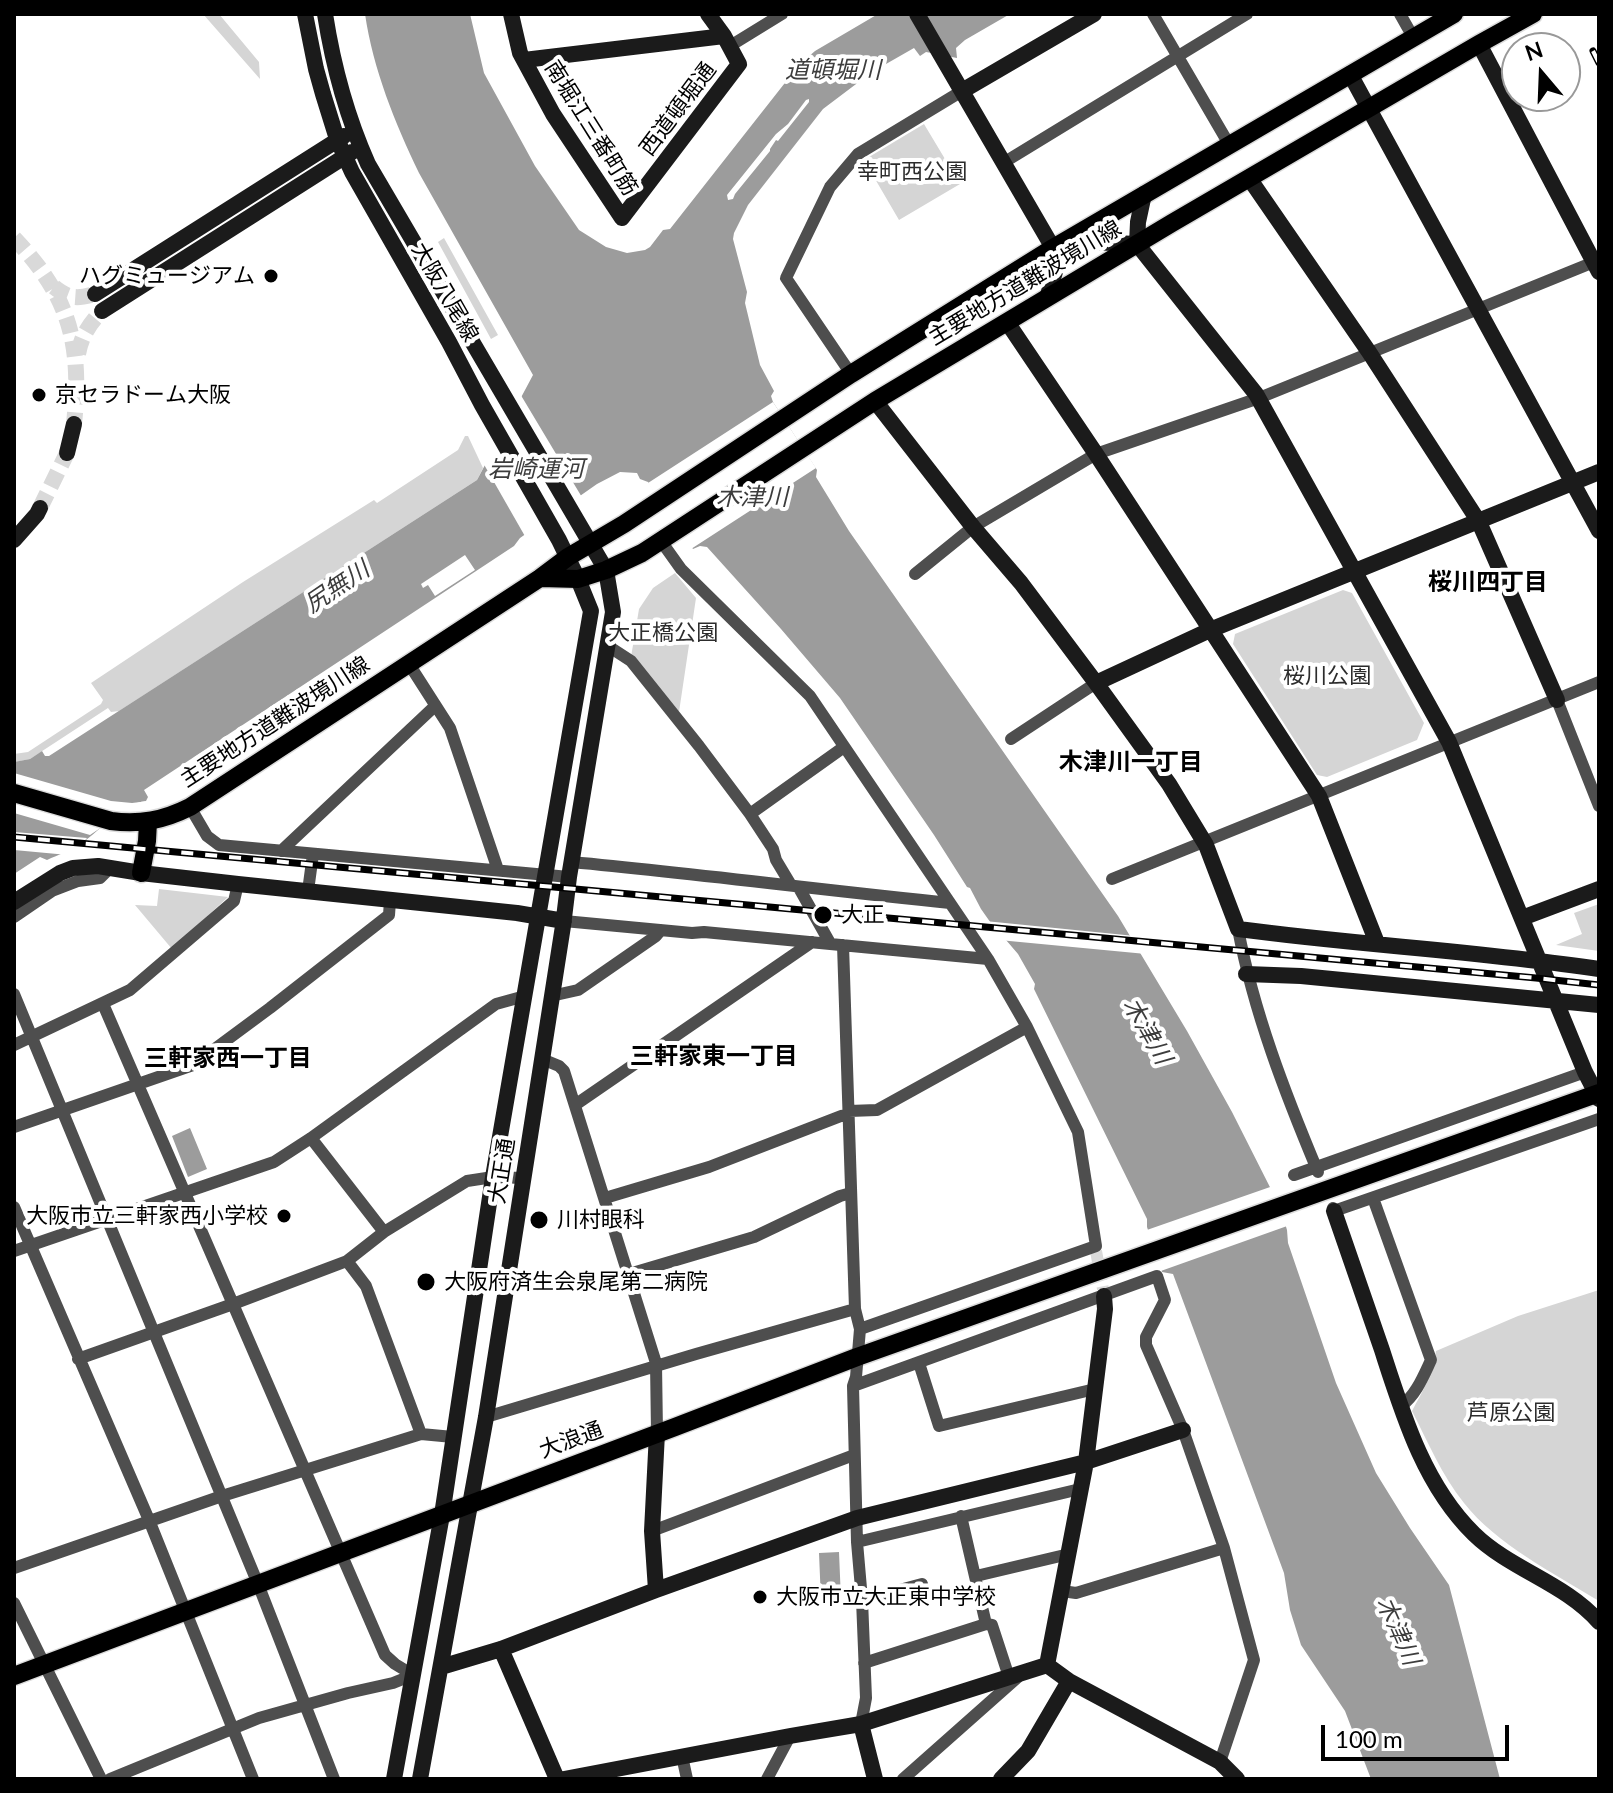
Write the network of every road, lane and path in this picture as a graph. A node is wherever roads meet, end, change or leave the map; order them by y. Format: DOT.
graph roads {
  1 [pos="305,14"];
  2 [pos="325,14"];
  3 [pos="511,14"];
  4 [pos="708,14"];
  5 [pos="782,14"];
  6 [pos="917,14"];
  7 [pos="1094,14"];
  8 [pos="1153,14"];
  9 [pos="1247,14"];
  10 [pos="1400,14"];
  11 [pos="1454,14"];
  12 [pos="1533,14"];
  13 [pos="1413,37"];
  14 [pos="727,41"];
  15 [pos="1479,44"];
  16 [pos="1178,56"];
  17 [pos="524,60"];
  18 [pos="1350,74"];
  19 [pos="962,91"];
  20 [pos="1370,107"];
  21 [pos="358,140"];
  22 [pos="1230,146"];
  23 [pos="340,147"];
  24 [pos="1003,163"];
  25 [pos="1249,178"];
  26 [pos="1144,194"];
  27 [pos="622,218"];
  28 [pos="1137,244"];
  29 [pos="1053,248"];
  30 [pos="1596,267"];
  31 [pos="95,294"];
  32 [pos="1047,298"];
  33 [pos="1478,309"];
  34 [pos="102,311"];
  35 [pos="1007,322"];
  36 [pos="1369,352"];
  37 [pos="851,374"];
  38 [pos="1259,398"];
  39 [pos="875,401"];
  40 [pos="74,424"];
  41 [pos="67,453"];
  42 [pos="1096,454"];
  43 [pos="1599,472"];
  44 [pos="1574,484"];
  45 [pos="40,508"];
  46 [pos="1479,522"];
  47 [pos="973,527"];
  48 [pos="1599,531"];
  49 [pos="14,540"];
  50 [pos="661,541"];
  51 [pos="590,544"];
  52 [pos="568,557"];
  53 [pos="606,570"];
  54 [pos="1355,572"];
  55 [pos="915,574"];
  56 [pos="540,578"];
  57 [pos="578,579"];
  58 [pos="1210,630"];
  59 [pos="608,646"];
  60 [pos="409,664"];
  61 [pos="1599,682"];
  62 [pos="1096,683"];
  63 [pos="1557,700"];
  64 [pos="435,706"];
  65 [pos="1011,739"];
  66 [pos="1449,743"];
  67 [pos="844,747"];
  68 [pos="14,793"];
  69 [pos="1319,796"];
  70 [pos="1599,806"];
  71 [pos="190,807"];
  72 [pos="750,814"];
  73 [pos="148,822"];
  74 [pos="1204,842"];
  75 [pos="281,851"];
  76 [pos="313,854"];
  77 [pos="110,868"];
  78 [pos="570,869"];
  79 [pos="498,870"];
  80 [pos="141,873"];
  81 [pos="546,875"];
  82 [pos="1112,879"];
  83 [pos="238,884"];
  84 [pos="795,886"];
  85 [pos="1599,889"];
  86 [pos="308,891"];
  87 [pos="390,901"];
  88 [pos="14,902"];
  89 [pos="950,903"];
  90 [pos="538,916"];
  91 [pos="14,917"];
  92 [pos="1522,918"];
  93 [pos="564,921"];
  94 [pos="1238,929"];
  95 [pos="661,930"];
  96 [pos="812,942"];
  97 [pos="1377,943"];
  98 [pos="837,944"];
  99 [pos="988,959"];
  100 [pos="1539,960"];
  101 [pos="1599,969"];
  102 [pos="1246,974"];
  103 [pos="14,994"];
  104 [pos="525,996"];
  105 [pos="551,996"];
  106 [pos="1555,1000"];
  107 [pos="103,1004"];
  108 [pos="1599,1005"];
  109 [pos="1027,1027"];
  110 [pos="32,1037"];
  111 [pos="14,1045"];
  112 [pos="542,1059"];
  113 [pos="1585,1072"];
  114 [pos="137,1084"];
  115 [pos="1598,1095"];
  116 [pos="575,1105"];
  117 [pos="61,1109"];
  118 [pos="849,1113"];
  119 [pos="1599,1119"];
  120 [pos="14,1127"];
  121 [pos="311,1138"];
  122 [pos="1317,1169"];
  123 [pos="1294,1175"];
  124 [pos="493,1177"];
  125 [pos="522,1178"];
  126 [pos="851,1193"];
  127 [pos="185,1194"];
  128 [pos="605,1198"];
  129 [pos="1373,1198"];
  130 [pos="14,1207"];
  131 [pos="1333,1210"];
  132 [pos="107,1219"];
  133 [pos="384,1232"];
  134 [pos="31,1246"];
  135 [pos="14,1251"];
  136 [pos="347,1261"];
  137 [pos="629,1274"];
  138 [pos="1103,1292"];
  139 [pos="233,1304"];
  140 [pos="855,1309"];
  141 [pos="860,1329"];
  142 [pos="154,1331"];
  143 [pos="857,1357"];
  144 [pos="78,1359"];
  145 [pos="919,1363"];
  146 [pos="656,1365"];
  147 [pos="853,1386"];
  148 [pos="1095,1389"];
  149 [pos="1401,1406"];
  150 [pos="486,1417"];
  151 [pos="1183,1430"];
  152 [pos="657,1433"];
  153 [pos="421,1434"];
  154 [pos="453,1437"];
  155 [pos="854,1455"];
  156 [pos="1086,1462"];
  157 [pos="305,1470"];
  158 [pos="1080,1489"];
  159 [pos="222,1496"];
  160 [pos="469,1505"];
  161 [pos="442,1515"];
  162 [pos="961,1516"];
  163 [pos="857,1518"];
  164 [pos="149,1520"];
  165 [pos="652,1531"];
  166 [pos="857,1542"];
  167 [pos="1224,1548"];
  168 [pos="340,1553"];
  169 [pos="1069,1554"];
  170 [pos="14,1568"];
  171 [pos="976,1576"];
  172 [pos="258,1584"];
  173 [pos="922,1584"];
  174 [pos="656,1590"];
  175 [pos="1062,1591"];
  176 [pos="862,1600"];
  177 [pos="14,1603"];
  178 [pos="185,1611"];
  179 [pos="1599,1622"];
  180 [pos="986,1624"];
  181 [pos="501,1649"];
  182 [pos="864,1663"];
  183 [pos="45,1664"];
  184 [pos="1047,1665"];
  185 [pos="441,1667"];
  186 [pos="1016,1674"];
  187 [pos="413,1675"];
  188 [pos="14,1676"];
  189 [pos="1069,1681"];
  190 [pos="305,1705"];
  191 [pos="861,1724"];
  192 [pos="234,1728"];
  193 [pos="790,1736"];
  194 [pos="682,1756"];
  195 [pos="1222,1771"];
  196 [pos="598,1776"];
  197 [pos="101,1779"];
  198 [pos="110,1779"];
  199 [pos="253,1779"];
  200 [pos="334,1779"];
  201 [pos="394,1779"];
  202 [pos="420,1779"];
  203 [pos="557,1779"];
  204 [pos="564,1779"];
  205 [pos="687,1779"];
  206 [pos="767,1779"];
  207 [pos="875,1779"];
  208 [pos="903,1779"];
  209 [pos="1001,1779"];
  210 [pos="1237,1779"];
  1 -- 23 [label="street, 大阪八尾線"];
  2 -- 21 [label="street, 大阪八尾線"];
  3 -- 17 [label="street, 南堀江三番町筋"];
  4 -- 14 [label="street"];
  5 -- 14 [label="street, 西道頓堀通"];
  6 -- 19 [label="street"];
  7 -- 19 [label="street"];
  8 -- 16 [label="street"];
  9 -- 16 [label="street"];
  10 -- 13 [label="street"];
  11 -- 13 [label="main road, 主要地方道難波境川線"];
  12 -- 15 [label="main road, 主要地方道難波境川線"];
  13 -- 18 [label="main road, 主要地方道難波境川線"];
  14 -- 17 [label="street"];
  14 -- 27 [label="street, 西道頓堀通"];
  15 -- 20 [label="main road, 主要地方道難波境川線"];
  15 -- 30 [label="street"];
  16 -- 22 [label="street"];
  16 -- 24 [label="street"];
  17 -- 27 [label="street, 南堀江三番町筋"];
  18 -- 20 [label="street"];
  18 -- 22 [label="main road, 主要地方道難波境川線"];
  19 -- 24 [label="street"];
  19 -- 37 [label="street"];
  20 -- 25 [label="main road, 主要地方道難波境川線"];
  20 -- 33 [label="street"];
  21 -- 23 [label="street"];
  21 -- 51 [label="street, 大阪八尾線"];
  22 -- 26 [label="main road, 主要地方道難波境川線"];
  23 -- 31 [label="street"];
  23 -- 34 [label="street"];
  23 -- 52 [label="street, 大阪八尾線"];
  24 -- 29 [label="street"];
  25 -- 28 [label="main road, 主要地方道難波境川線"];
  25 -- 36 [label="street"];
  26 -- 28 [label="street"];
  26 -- 29 [label="main road, 主要地方道難波境川線"];
  28 -- 29 [label="street"];
  28 -- 32 [label="main road, 主要地方道難波境川線"];
  28 -- 38 [label="street"];
  29 -- 32 [label="street"];
  29 -- 37 [label="main road, 主要地方道難波境川線"];
  30 -- 33 [label="street"];
  32 -- 35 [label="main road, 主要地方道難波境川線"];
  33 -- 36 [label="street"];
  33 -- 44 [label="street"];
  35 -- 39 [label="main road, 主要地方道難波境川線"];
  35 -- 42 [label="street"];
  36 -- 38 [label="street"];
  36 -- 46 [label="street"];
  37 -- 51 [label="main road, 主要地方道難波境川線"];
  38 -- 42 [label="street"];
  38 -- 54 [label="street"];
  39 -- 47 [label="street"];
  39 -- 50 [label="main road, 主要地方道難波境川線"];
  40 -- 41 [label="street"];
  42 -- 47 [label="street"];
  42 -- 58 [label="street"];
  43 -- 44 [label="street"];
  44 -- 46 [label="street"];
  44 -- 48 [label="street"];
  45 -- 49 [label="street"];
  46 -- 54 [label="street"];
  46 -- 63 [label="street"];
  47 -- 55 [label="street"];
  47 -- 62 [label="street"];
  50 -- 53 [label="main road, 主要地方道難波境川線"];
  50 -- 67 [label="street"];
  51 -- 52 [label="main road, 主要地方道難波境川線"];
  51 -- 53 [label="street, 大阪八尾線"];
  52 -- 56 [label="main road, 主要地方道難波境川線"];
  52 -- 57 [label="street, 大阪八尾線"];
  53 -- 57 [label="main road, 主要地方道難波境川線"];
  53 -- 59 [label="street, 大正通"];
  54 -- 58 [label="street"];
  54 -- 66 [label="street"];
  56 -- 57 [label="main road, 主要地方道難波境川線"];
  56 -- 60 [label="main road, 主要地方道難波境川線"];
  57 -- 81 [label="street, 大正通"];
  58 -- 62 [label="street"];
  58 -- 69 [label="street"];
  59 -- 72 [label="street"];
  59 -- 78 [label="street, 大正通"];
  60 -- 64 [label="street"];
  60 -- 71 [label="main road, 主要地方道難波境川線"];
  61 -- 63 [label="street"];
  62 -- 65 [label="street"];
  62 -- 74 [label="street"];
  63 -- 66 [label="street"];
  63 -- 70 [label="street"];
  64 -- 75 [label="street"];
  64 -- 79 [label="street"];
  66 -- 69 [label="street"];
  66 -- 92 [label="street"];
  67 -- 72 [label="street"];
  67 -- 89 [label="street"];
  68 -- 73 [label="main road, 主要地方道難波境川線"];
  69 -- 74 [label="street"];
  69 -- 97 [label="street"];
  71 -- 73 [label="main road, 主要地方道難波境川線"];
  71 -- 75 [label="street"];
  72 -- 84 [label="street"];
  73 -- 80 [label="main road"];
  74 -- 82 [label="street"];
  74 -- 94 [label="street"];
  75 -- 76 [label="street"];
  76 -- 79 [label="street"];
  76 -- 86 [label="street"];
  77 -- 80 [label="street"];
  77 -- 88 [label="street"];
  77 -- 91 [label="street"];
  78 -- 81 [label="street"];
  78 -- 84 [label="street"];
  78 -- 93 [label="street, 大正通"];
  79 -- 81 [label="street"];
  80 -- 83 [label="street"];
  81 -- 90 [label="street, 大正通"];
  83 -- 86 [label="street"];
  83 -- 107 [label="street"];
  84 -- 89 [label="street"];
  84 -- 98 [label="street"];
  85 -- 92 [label="street"];
  86 -- 87 [label="street"];
  87 -- 90 [label="street"];
  87 -- 114 [label="street"];
  89 -- 99 [label="street"];
  90 -- 93 [label="street"];
  90 -- 104 [label="street, 大正通"];
  92 -- 100 [label="street"];
  93 -- 95 [label="street"];
  93 -- 105 [label="street, 大正通"];
  94 -- 97 [label="street"];
  94 -- 102 [label="street"];
  95 -- 96 [label="street"];
  95 -- 105 [label="street"];
  96 -- 98 [label="street"];
  96 -- 116 [label="street"];
  97 -- 100 [label="street"];
  98 -- 99 [label="street"];
  98 -- 118 [label="street"];
  99 -- 109 [label="street"];
  100 -- 101 [label="street"];
  100 -- 106 [label="street"];
  102 -- 106 [label="street"];
  102 -- 122 [label="street"];
  103 -- 110 [label="street"];
  104 -- 121 [label="street"];
  104 -- 124 [label="street, 大正通"];
  105 -- 112 [label="street, 大正通"];
  106 -- 108 [label="street"];
  106 -- 113 [label="street"];
  107 -- 110 [label="street"];
  107 -- 114 [label="street"];
  109 -- 118 [label="street"];
  109 -- 141 [label="street"];
  110 -- 111 [label="street"];
  110 -- 117 [label="street"];
  112 -- 116 [label="street"];
  112 -- 125 [label="street, 大正通"];
  113 -- 115 [label="street"];
  113 -- 122 [label="street"];
  114 -- 117 [label="street"];
  114 -- 127 [label="street"];
  115 -- 143 [label="main road, 大浪通"];
  116 -- 128 [label="street"];
  117 -- 120 [label="street"];
  117 -- 132 [label="street"];
  118 -- 126 [label="street"];
  118 -- 128 [label="street"];
  119 -- 129 [label="street"];
  121 -- 127 [label="street"];
  121 -- 133 [label="street"];
  122 -- 123 [label="street"];
  124 -- 125 [label="street"];
  124 -- 133 [label="street"];
  124 -- 154 [label="street, 大正通"];
  125 -- 150 [label="street, 大正通"];
  126 -- 137 [label="street"];
  126 -- 140 [label="street"];
  127 -- 132 [label="street"];
  127 -- 139 [label="street"];
  128 -- 137 [label="street"];
  129 -- 131 [label="street"];
  129 -- 149 [label="street"];
  130 -- 134 [label="street"];
  131 -- 149 [label="street"];
  132 -- 134 [label="street"];
  132 -- 142 [label="street"];
  133 -- 136 [label="street"];
  134 -- 135 [label="street"];
  134 -- 144 [label="street"];
  136 -- 139 [label="street"];
  136 -- 153 [label="street"];
  137 -- 146 [label="street"];
  138 -- 145 [label="street"];
  138 -- 148 [label="street"];
  138 -- 151 [label="street"];
  139 -- 142 [label="street"];
  139 -- 157 [label="street"];
  140 -- 141 [label="street"];
  140 -- 146 [label="street"];
  141 -- 143 [label="street"];
  142 -- 144 [label="street"];
  142 -- 159 [label="street"];
  143 -- 147 [label="street"];
  143 -- 152 [label="main road, 大浪通"];
  144 -- 164 [label="street"];
  145 -- 147 [label="street"];
  145 -- 148 [label="street"];
  146 -- 150 [label="street"];
  146 -- 152 [label="street"];
  147 -- 155 [label="street"];
  148 -- 156 [label="street"];
  149 -- 179 [label="street"];
  150 -- 160 [label="street, 大正通"];
  151 -- 156 [label="street"];
  151 -- 167 [label="street"];
  152 -- 160 [label="main road, 大浪通"];
  152 -- 165 [label="street"];
  153 -- 154 [label="street"];
  153 -- 157 [label="street"];
  154 -- 161 [label="street, 大正通"];
  155 -- 163 [label="street"];
  155 -- 165 [label="street"];
  156 -- 158 [label="street"];
  156 -- 163 [label="street"];
  157 -- 159 [label="street"];
  157 -- 168 [label="street"];
  158 -- 162 [label="street"];
  158 -- 169 [label="street"];
  159 -- 164 [label="street"];
  159 -- 172 [label="street"];
  160 -- 161 [label="main road, 大浪通"];
  160 -- 185 [label="street, 大正通"];
  161 -- 168 [label="main road, 大浪通"];
  161 -- 187 [label="street, 大正通"];
  162 -- 166 [label="street"];
  162 -- 171 [label="street"];
  163 -- 166 [label="street"];
  163 -- 174 [label="street"];
  164 -- 170 [label="street"];
  164 -- 178 [label="street"];
  165 -- 174 [label="street"];
  166 -- 176 [label="street"];
  167 -- 175 [label="street"];
  167 -- 195 [label="street"];
  168 -- 172 [label="main road, 大浪通"];
  168 -- 187 [label="street"];
  169 -- 171 [label="street"];
  169 -- 175 [label="street"];
  171 -- 180 [label="street"];
  172 -- 178 [label="main road, 大浪通"];
  172 -- 190 [label="street"];
  173 -- 176 [label="street"];
  174 -- 181 [label="street"];
  175 -- 184 [label="street"];
  176 -- 182 [label="street"];
  177 -- 183 [label="street"];
  178 -- 183 [label="main road, 大浪通"];
  178 -- 192 [label="street"];
  180 -- 182 [label="street"];
  180 -- 186 [label="street"];
  181 -- 185 [label="street"];
  181 -- 203 [label="street"];
  182 -- 191 [label="street"];
  183 -- 188 [label="main road, 大浪通"];
  183 -- 197 [label="street"];
  184 -- 186 [label="street"];
  184 -- 189 [label="street"];
  185 -- 202 [label="street, 大正通"];
  186 -- 191 [label="street"];
  186 -- 208 [label="street"];
  187 -- 190 [label="street"];
  187 -- 201 [label="street, 大正通"];
  189 -- 195 [label="street"];
  189 -- 209 [label="street"];
  190 -- 192 [label="street"];
  190 -- 200 [label="street"];
  191 -- 193 [label="street"];
  191 -- 207 [label="street"];
  192 -- 198 [label="street"];
  192 -- 199 [label="street"];
  193 -- 194 [label="street"];
  193 -- 206 [label="street"];
  194 -- 196 [label="street"];
  194 -- 205 [label="street"];
  195 -- 210 [label="street"];
  196 -- 204 [label="street"];
}
